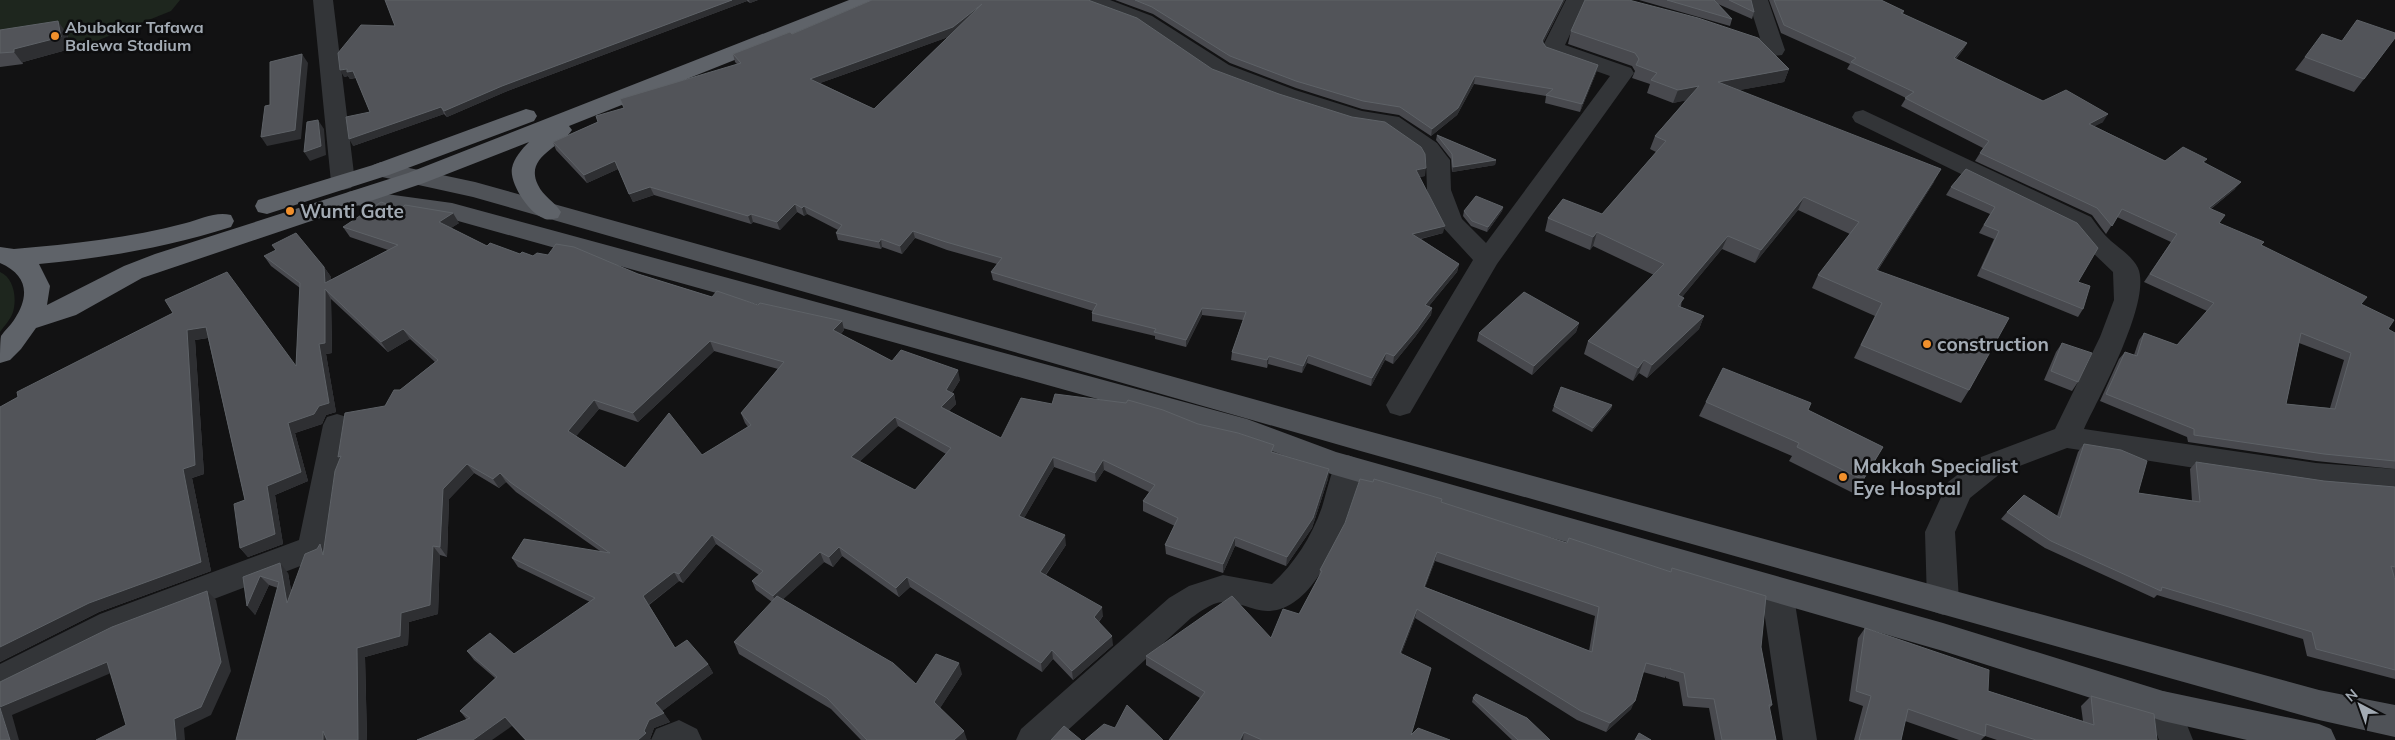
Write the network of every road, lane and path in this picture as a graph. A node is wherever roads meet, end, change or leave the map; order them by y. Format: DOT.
graph roads {
  1 [pos="818,0"];
  2 [pos="868,0"];
  3 [pos="1091,0"];
  4 [pos="1758,0"];
  5 [pos="329,2"];
  6 [pos="1645,10"];
  7 [pos="1710,28"];
  8 [pos="604,104"];
  9 [pos="1863,117"];
  10 [pos="381,170"];
  11 [pos="416,178"];
  12 [pos="350,190"];
  13 [pos="549,212"];
  14 [pos="7,256"];
  15 [pos="1487,259"];
  16 [pos="28,321"];
  17 [pos="0,353"];
  18 [pos="1400,405"];
  19 [pos="337,425"];
  20 [pos="2066,437"];
  21 [pos="1348,467"];
  22 [pos="2395,481"];
  23 [pos="1777,591"];
  24 [pos="1943,601"];
  25 [pos="0,681"];
  26 [pos="2163,706"];
  27 [pos="2395,721"];
  28 [pos="668,740"];
  29 [pos="685,740"];
  30 [pos="1033,740"];
  31 [pos="1800,740"];
  32 [pos="2176,740"];
  33 [pos="2319,740"];
  1 -- 10 [label="highway"];
  2 -- 8 [label="highway"];
  3 -- 15 [label="street"];
  4 -- 7 [label="street"];
  5 -- 12 [label="street"];
  6 -- 15 [label="street"];
  8 -- 11 [label="highway"];
  8 -- 13 [label="highway"];
  9 -- 20 [label="street"];
  10 -- 11 [label="main road"];
  10 -- 12 [label="highway"];
  11 -- 12 [label="highway"];
  11 -- 13 [label="main road"];
  12 -- 14 [label="highway"];
  12 -- 16 [label="highway"];
  12 -- 21 [label="main road"];
  13 -- 24 [label="main road"];
  14 -- 16 [label="highway"];
  15 -- 18 [label="street"];
  16 -- 17 [label="highway"];
  19 -- 25 [label="street"];
  20 -- 22 [label="street"];
  20 -- 24 [label="street"];
  21 -- 23 [label="main road"];
  21 -- 30 [label="street"];
  23 -- 26 [label="main road"];
  23 -- 31 [label="street"];
  24 -- 27 [label="main road"];
  26 -- 32 [label="street"];
  26 -- 33 [label="main road"];
  28 -- 29 [label="street"];
}
